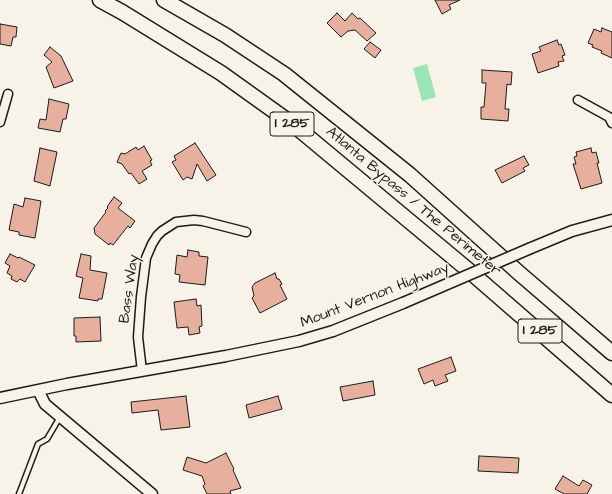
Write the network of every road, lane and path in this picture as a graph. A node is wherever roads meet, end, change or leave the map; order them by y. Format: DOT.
graph roads {
  1 [pos="100,0"];
  2 [pos="164,0"];
  3 [pos="8,94"];
  4 [pos="578,100"];
  5 [pos="0,122"];
  6 [pos="612,122"];
  7 [pos="612,220"];
  8 [pos="246,232"];
  9 [pos="545,295"];
  10 [pos="612,341"];
  11 [pos="612,353"];
  12 [pos="142,371"];
  13 [pos="38,390"];
  14 [pos="612,395"];
  15 [pos="0,398"];
  16 [pos="61,417"];
  17 [pos="19,494"];
  18 [pos="152,494"];
  1 -- 14 [label="highway, Atlanta Bypass / The Perimeter / I 285"];
  2 -- 9 [label="highway, Atlanta Bypass / The Perimeter / I 285"];
  3 -- 5 [label="street"];
  4 -- 6 [label="street"];
  7 -- 12 [label="street, Mount Vernon Highway, bridge"];
  8 -- 12 [label="street, Bass Way"];
  9 -- 10 [label="highway"];
  9 -- 11 [label="highway, Atlanta Bypass / The Perimeter / I 285"];
  12 -- 13 [label="street, Mount Vernon Highway"];
  13 -- 15 [label="street, Mount Vernon Highway"];
  13 -- 16 [label="street"];
  16 -- 17 [label="lane"];
  16 -- 18 [label="street"];
}
